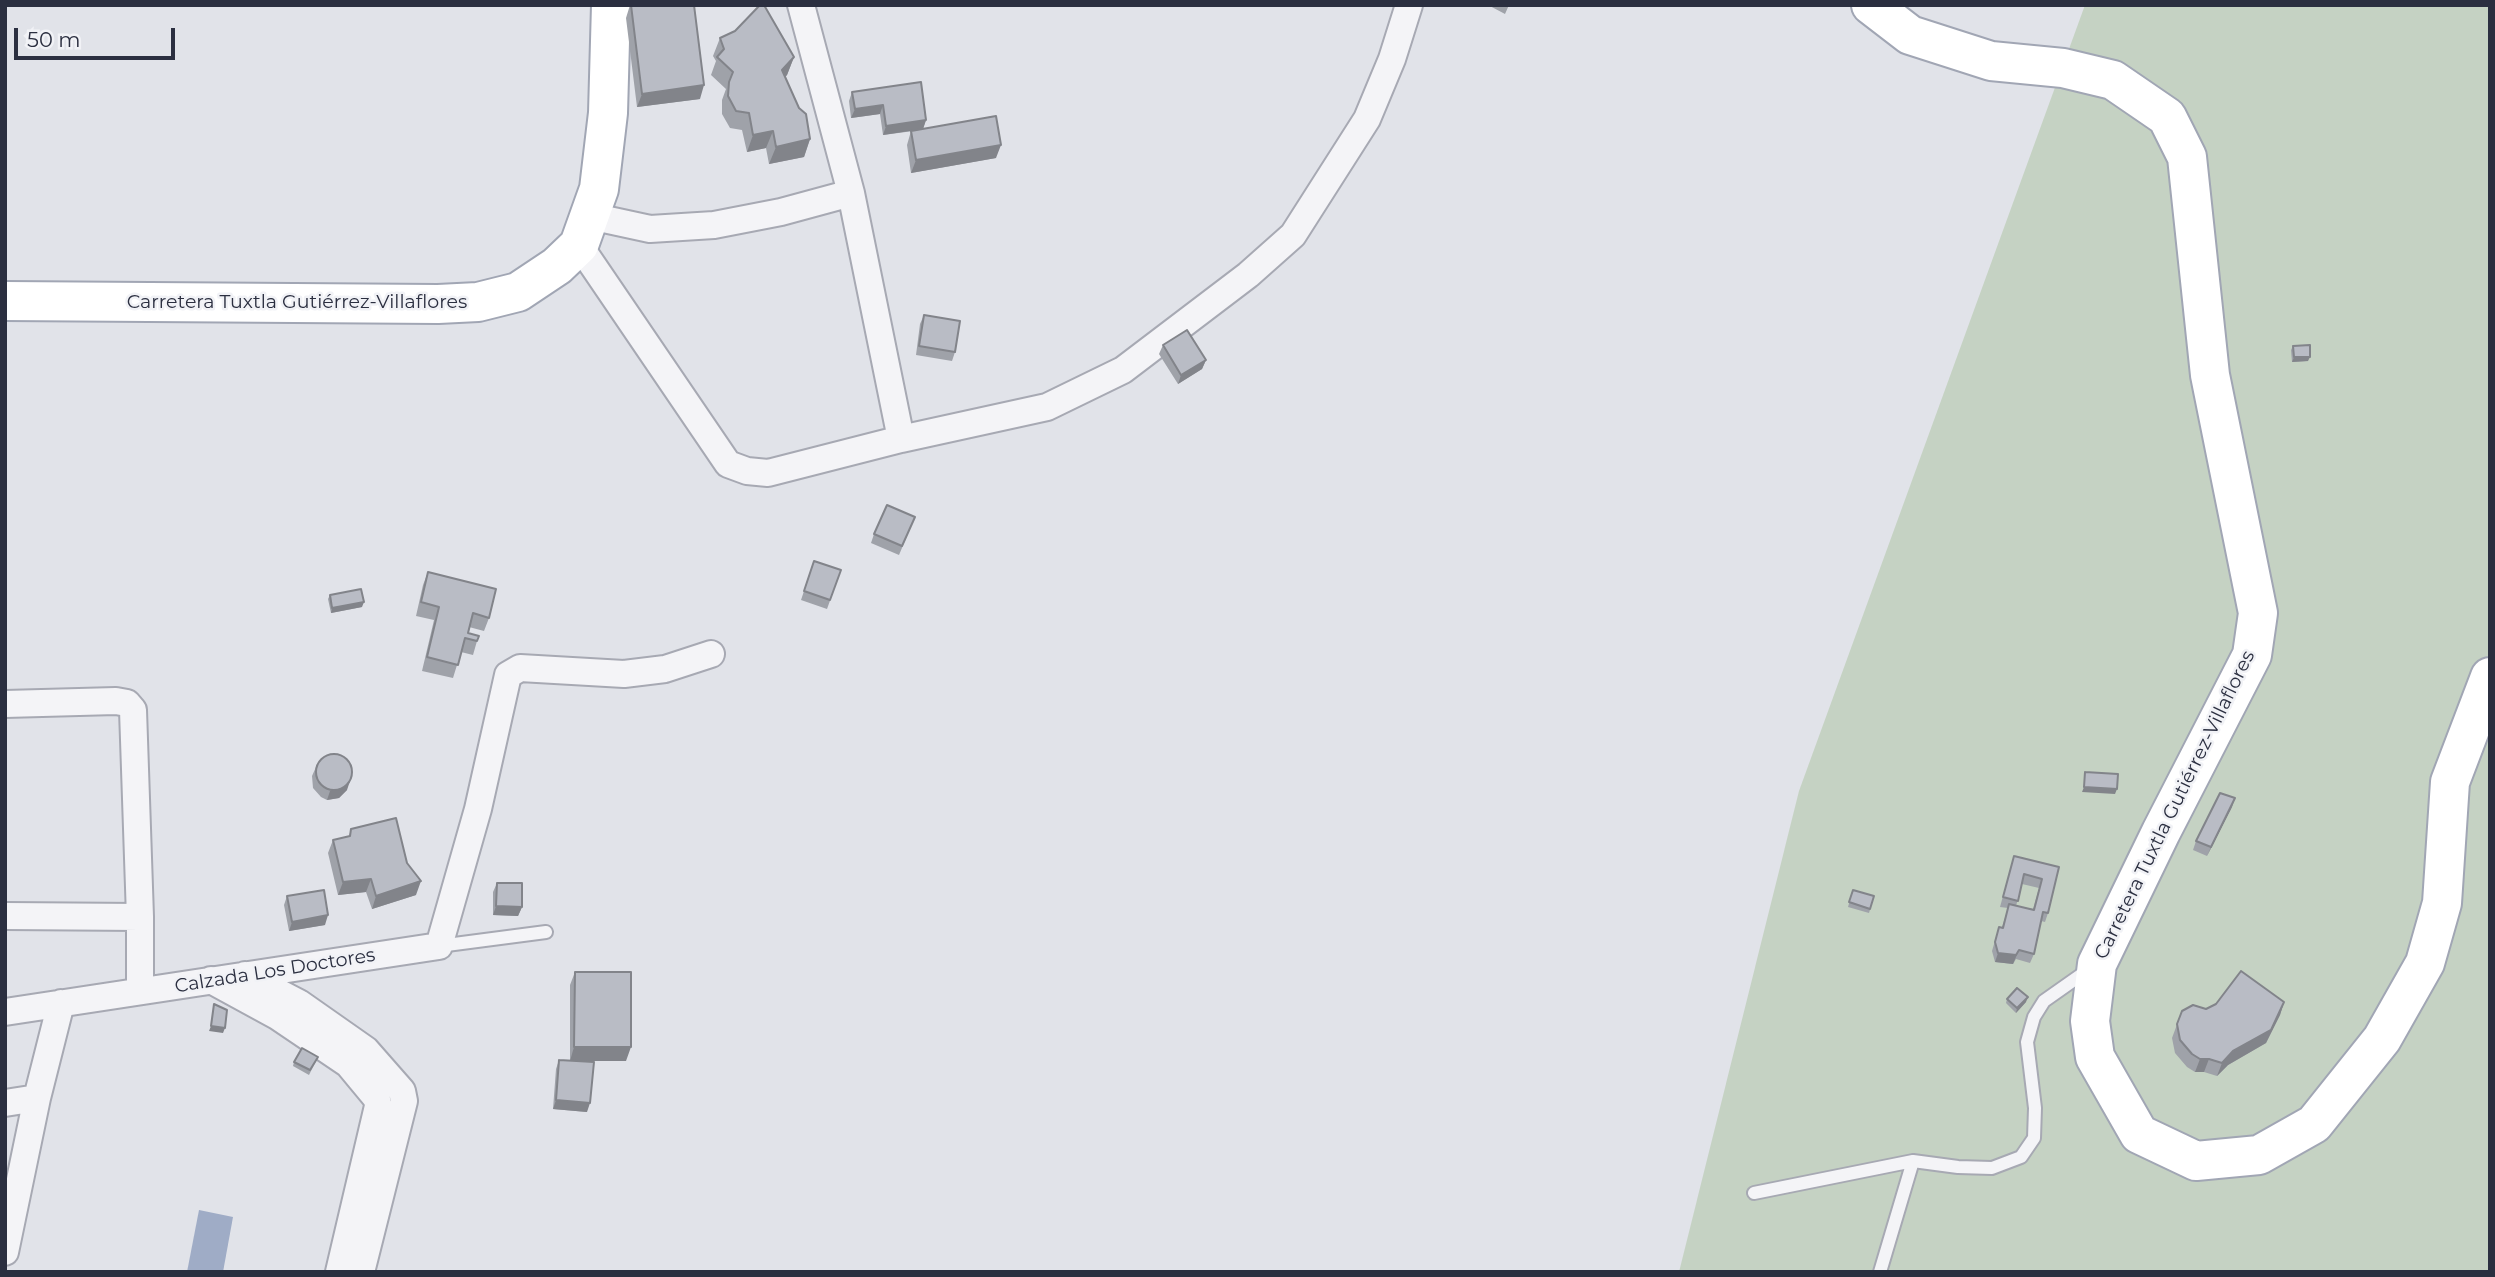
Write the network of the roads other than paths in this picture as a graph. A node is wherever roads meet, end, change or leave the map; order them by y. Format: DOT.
graph roads {
  1 [pos="611,5"];
  2 [pos="801,5"];
  3 [pos="1409,5"];
  4 [pos="1871,5"];
  5 [pos="851,193"];
  6 [pos="585,230"];
  7 [pos="5,301"];
  8 [pos="901,439"];
  9 [pos="711,654"];
  10 [pos="2490,677"];
  11 [pos="5,704"];
  12 [pos="5,916"];
  13 [pos="140,916"];
  14 [pos="545,932"];
  15 [pos="439,946"];
  16 [pos="2097,964"];
  17 [pos="245,975"];
  18 [pos="211,980"];
  19 [pos="140,991"];
  20 [pos="61,1003"];
  21 [pos="5,1012"];
  22 [pos="357,1057"];
  23 [pos="37,1098"];
  24 [pos="5,1103"];
  25 [pos="1913,1161"];
  26 [pos="1754,1194"];
  27 [pos="6,1246"];
  28 [pos="339,1272"];
  29 [pos="361,1272"];
  30 [pos="1880,1272"];
  1 -- 6 [label="main road, Carretera Tuxtla Gutiérrez-Villaflores"];
  2 -- 5 [label="street"];
  3 -- 8 [label="street"];
  4 -- 16 [label="main road, Carretera Tuxtla Gutiérrez-Villaflores"];
  5 -- 6 [label="street"];
  5 -- 8 [label="street"];
  6 -- 7 [label="main road, Carretera Tuxtla Gutiérrez-Villaflores"];
  6 -- 8 [label="street"];
  9 -- 15 [label="street"];
  10 -- 16 [label="main road, Carretera Tuxtla Gutiérrez-Villaflores"];
  11 -- 13 [label="street"];
  12 -- 13 [label="street"];
  13 -- 19 [label="street"];
  14 -- 15 [label="lane, Calzada Los Doctores"];
  15 -- 17 [label="street, Calzada Los Doctores"];
  16 -- 25 [label="lane"];
  17 -- 18 [label="street, Calzada Los Doctores"];
  17 -- 22 [label="street"];
  18 -- 19 [label="street, Calzada Los Doctores"];
  18 -- 22 [label="street"];
  19 -- 20 [label="street, Calzada Los Doctores"];
  20 -- 21 [label="street, Calzada Los Doctores"];
  20 -- 23 [label="street"];
  22 -- 28 [label="street"];
  22 -- 29 [label="street"];
  23 -- 24 [label="street"];
  23 -- 27 [label="street"];
  25 -- 26 [label="lane"];
  25 -- 30 [label="lane"];
}
